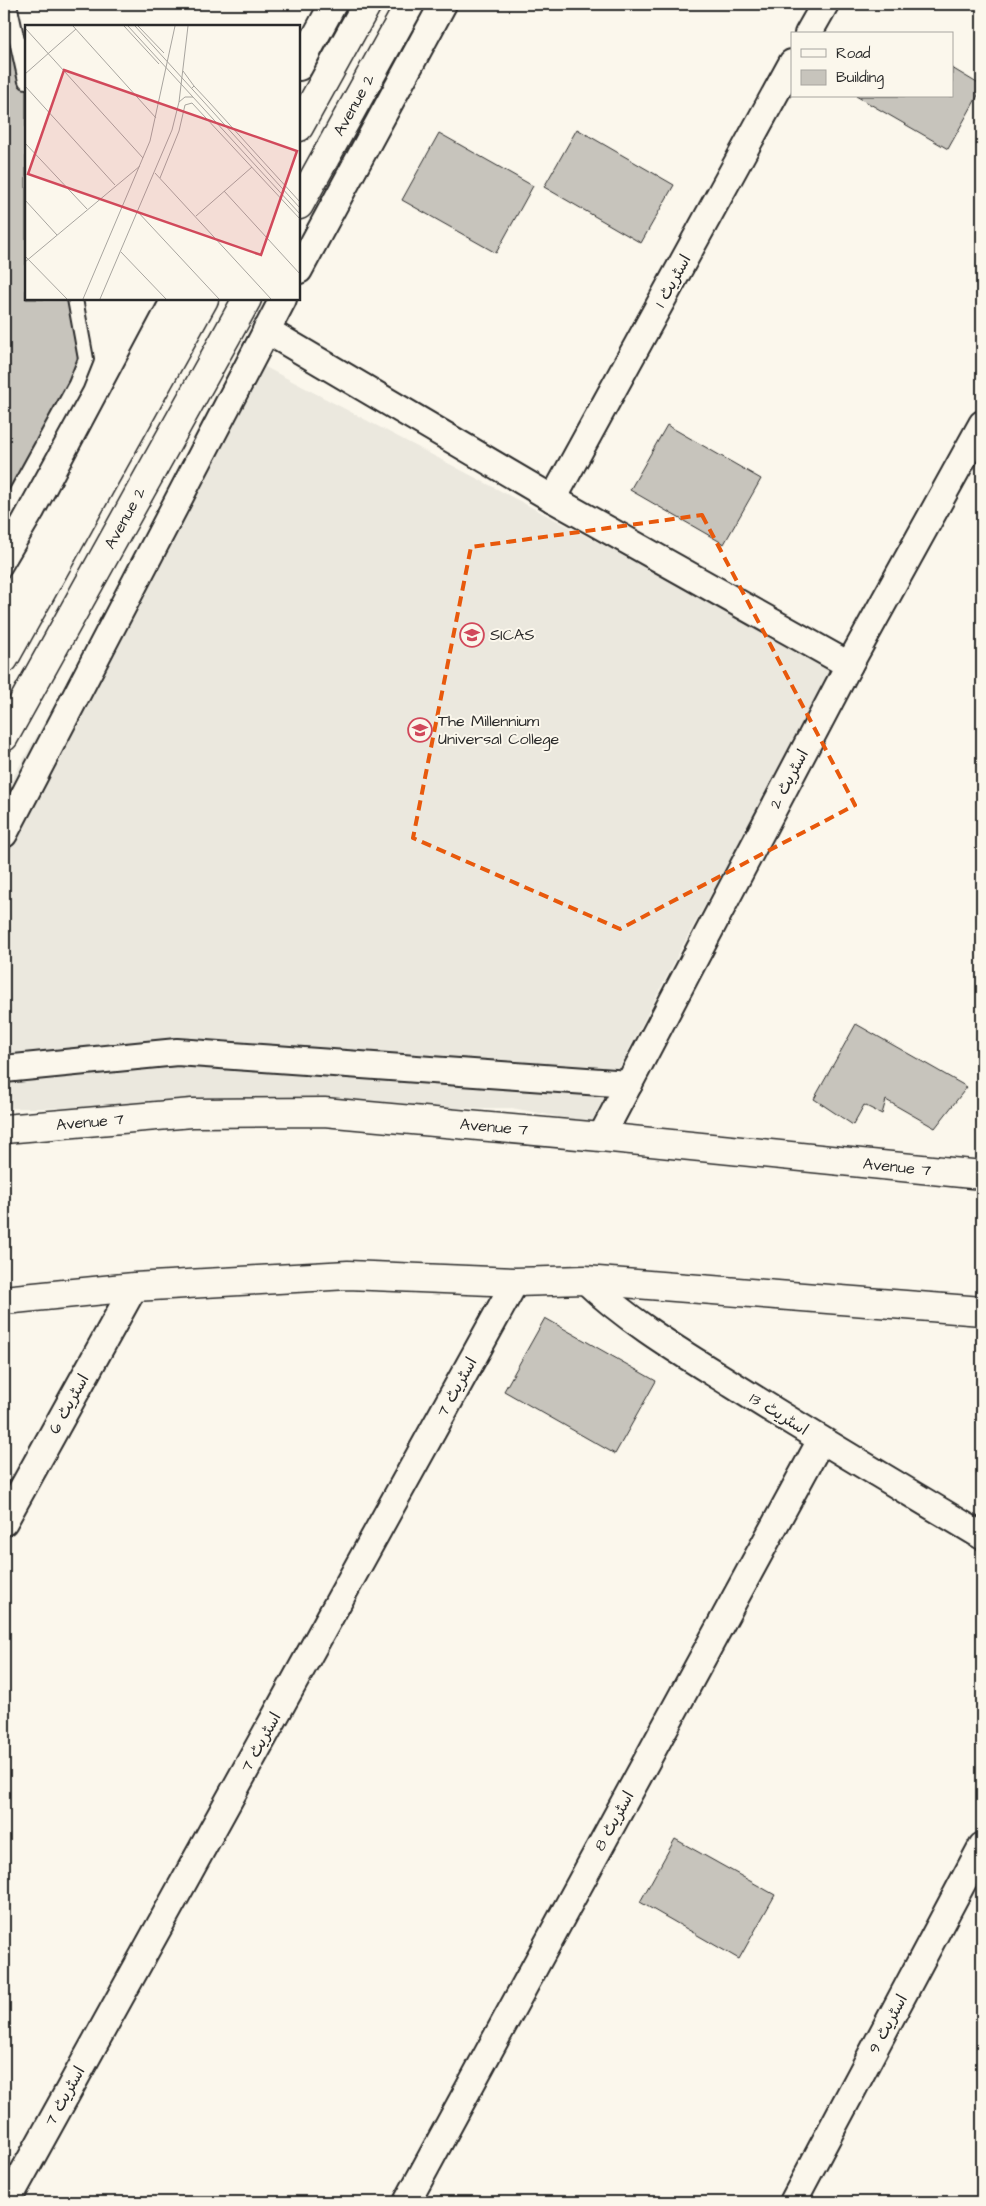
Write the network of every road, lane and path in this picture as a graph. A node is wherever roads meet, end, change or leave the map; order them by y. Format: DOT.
graph roads {
  1 [pos="9,4"];
  2 [pos="332,4"];
  3 [pos="367,4"];
  4 [pos="410,4"];
  5 [pos="443,4"];
  6 [pos="825,4"];
  7 [pos="809,32"];
  8 [pos="300,65"];
  9 [pos="791,65"];
  10 [pos="25,76"];
  11 [pos="300,125"];
  12 [pos="300,203"];
  13 [pos="300,268"];
  14 [pos="75,300"];
  15 [pos="174,300"];
  16 [pos="203,300"];
  17 [pos="246,300"];
  18 [pos="283,300"];
  19 [pos="266,330"];
  20 [pos="982,424"];
  21 [pos="553,499"];
  22 [pos="4,515"];
  23 [pos="54,570"];
  24 [pos="87,586"];
  25 [pos="4,611"];
  26 [pos="4,659"];
  27 [pos="849,665"];
  28 [pos="4,737"];
  29 [pos="4,834"];
  30 [pos="4,1069"];
  31 [pos="630,1084"];
  32 [pos="4,1129"];
  33 [pos="601,1137"];
  34 [pos="982,1174"];
  35 [pos="585,1280"];
  36 [pos="515,1282"];
  37 [pos="134,1287"];
  38 [pos="4,1300"];
  39 [pos="982,1311"];
  40 [pos="821,1440"];
  41 [pos="4,1522"];
  42 [pos="982,1536"];
  43 [pos="982,1846"];
  44 [pos="7,2202"];
  45 [pos="406,2202"];
  46 [pos="793,2202"];
  1 -- 10 [label="lane"];
  2 -- 8 [label="street"];
  3 -- 11 [label="main road"];
  4 -- 12 [label="main road, Avenue 2"];
  5 -- 13 [label="street"];
  6 -- 7 [label="street"];
  9 -- 21 [label="street, اسٹریٹ 1"];
  14 -- 22 [label="lane"];
  15 -- 25 [label="street"];
  16 -- 23 [label="main road"];
  17 -- 24 [label="main road, Avenue 2"];
  18 -- 19 [label="street"];
  19 -- 21 [label="street"];
  19 -- 29 [label="street"];
  20 -- 27 [label="street, اسٹریٹ 2"];
  21 -- 27 [label="street"];
  23 -- 24 [label="main road"];
  23 -- 26 [label="main road"];
  24 -- 28 [label="main road, Avenue 2"];
  27 -- 31 [label="street, اسٹریٹ 2"];
  30 -- 31 [label="street"];
  31 -- 33 [label="street, اسٹریٹ 2"];
  32 -- 33 [label="main road, Avenue 7"];
  33 -- 34 [label="main road, Avenue 7"];
  35 -- 36 [label="main road"];
  35 -- 39 [label="main road"];
  35 -- 40 [label="street, اسٹریٹ 13"];
  36 -- 37 [label="main road"];
  36 -- 44 [label="street, اسٹریٹ 7"];
  37 -- 38 [label="main road"];
  37 -- 41 [label="street, اسٹریٹ 6"];
  40 -- 42 [label="street, اسٹریٹ 13"];
  40 -- 45 [label="street, اسٹریٹ 8"];
  43 -- 46 [label="street, اسٹریٹ 9"];
}
